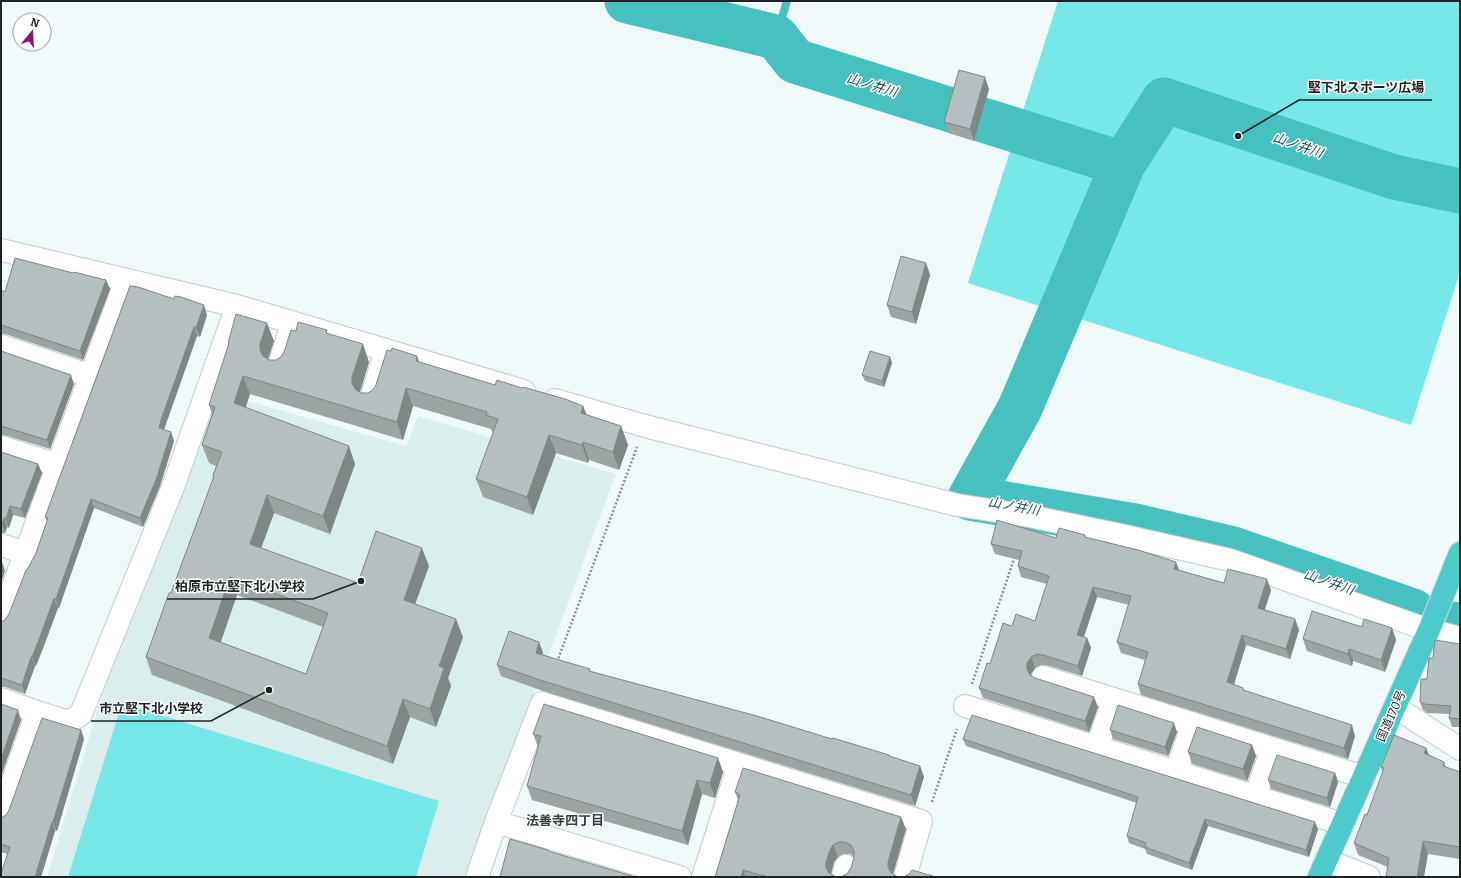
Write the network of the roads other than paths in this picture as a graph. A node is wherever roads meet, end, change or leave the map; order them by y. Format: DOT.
graph roads {
  1 [pos="1,250"];
  2 [pos="126,280"];
  3 [pos="237,306"];
  4 [pos="292,323"];
  5 [pos="1,346"];
  6 [pos="386,350"];
  7 [pos="279,366"];
  8 [pos="91,376"];
  9 [pos="371,399"];
  10 [pos="1,447"];
  11 [pos="58,465"];
  12 [pos="1,545"];
  13 [pos="25,553"];
  14 [pos="1460,553"];
  15 [pos="1,619"];
  16 [pos="1430,630"];
  17 [pos="1460,638"];
  18 [pos="1043,677"];
  19 [pos="1,699"];
  20 [pos="1114,699"];
  21 [pos="965,706"];
  22 [pos="1395,707"];
  23 [pos="37,712"];
  24 [pos="1193,724"];
  25 [pos="1097,747"];
  26 [pos="1460,748"];
  27 [pos="1272,749"];
  28 [pos="739,764"];
  29 [pos="1176,772"];
  30 [pos="1364,777"];
  31 [pos="1255,797"];
  32 [pos="1,816"];
  33 [pos="496,822"];
  34 [pos="1343,824"];
  35 [pos="1323,869"];
  36 [pos="672,876"];
  37 [pos="477,877"];
  38 [pos="703,877"];
  39 [pos="905,877"];
  40 [pos="1369,877"];
  1 -- 2 [label="street"];
  2 -- 3 [label="street"];
  2 -- 8 [label="street"];
  3 -- 4 [label="street"];
  3 -- 23 [label="street"];
  4 -- 6 [label="street"];
  4 -- 7 [label="street"];
  5 -- 8 [label="street"];
  6 -- 9 [label="street"];
  6 -- 16 [label="street"];
  8 -- 11 [label="street"];
  10 -- 11 [label="street"];
  11 -- 13 [label="street"];
  12 -- 13 [label="street"];
  13 -- 15 [label="street"];
  14 -- 16 [label="highway, 国道170号"];
  16 -- 17 [label="street"];
  16 -- 22 [label="highway, 国道170号"];
  18 -- 20 [label="street"];
  19 -- 23 [label="street"];
  20 -- 24 [label="street"];
  20 -- 25 [label="street"];
  21 -- 25 [label="street"];
  22 -- 26 [label="street"];
  22 -- 30 [label="highway, 国道170号"];
  23 -- 32 [label="street"];
  24 -- 27 [label="street"];
  24 -- 29 [label="street"];
  25 -- 29 [label="street"];
  27 -- 30 [label="street"];
  27 -- 31 [label="street"];
  28 -- 33 [label="street"];
  28 -- 38 [label="street"];
  28 -- 39 [label="street"];
  29 -- 31 [label="street"];
  30 -- 34 [label="highway, 国道170号"];
  31 -- 34 [label="street"];
  33 -- 36 [label="street"];
  33 -- 37 [label="street"];
  34 -- 35 [label="highway, 国道170号"];
  35 -- 40 [label="street"];
}
